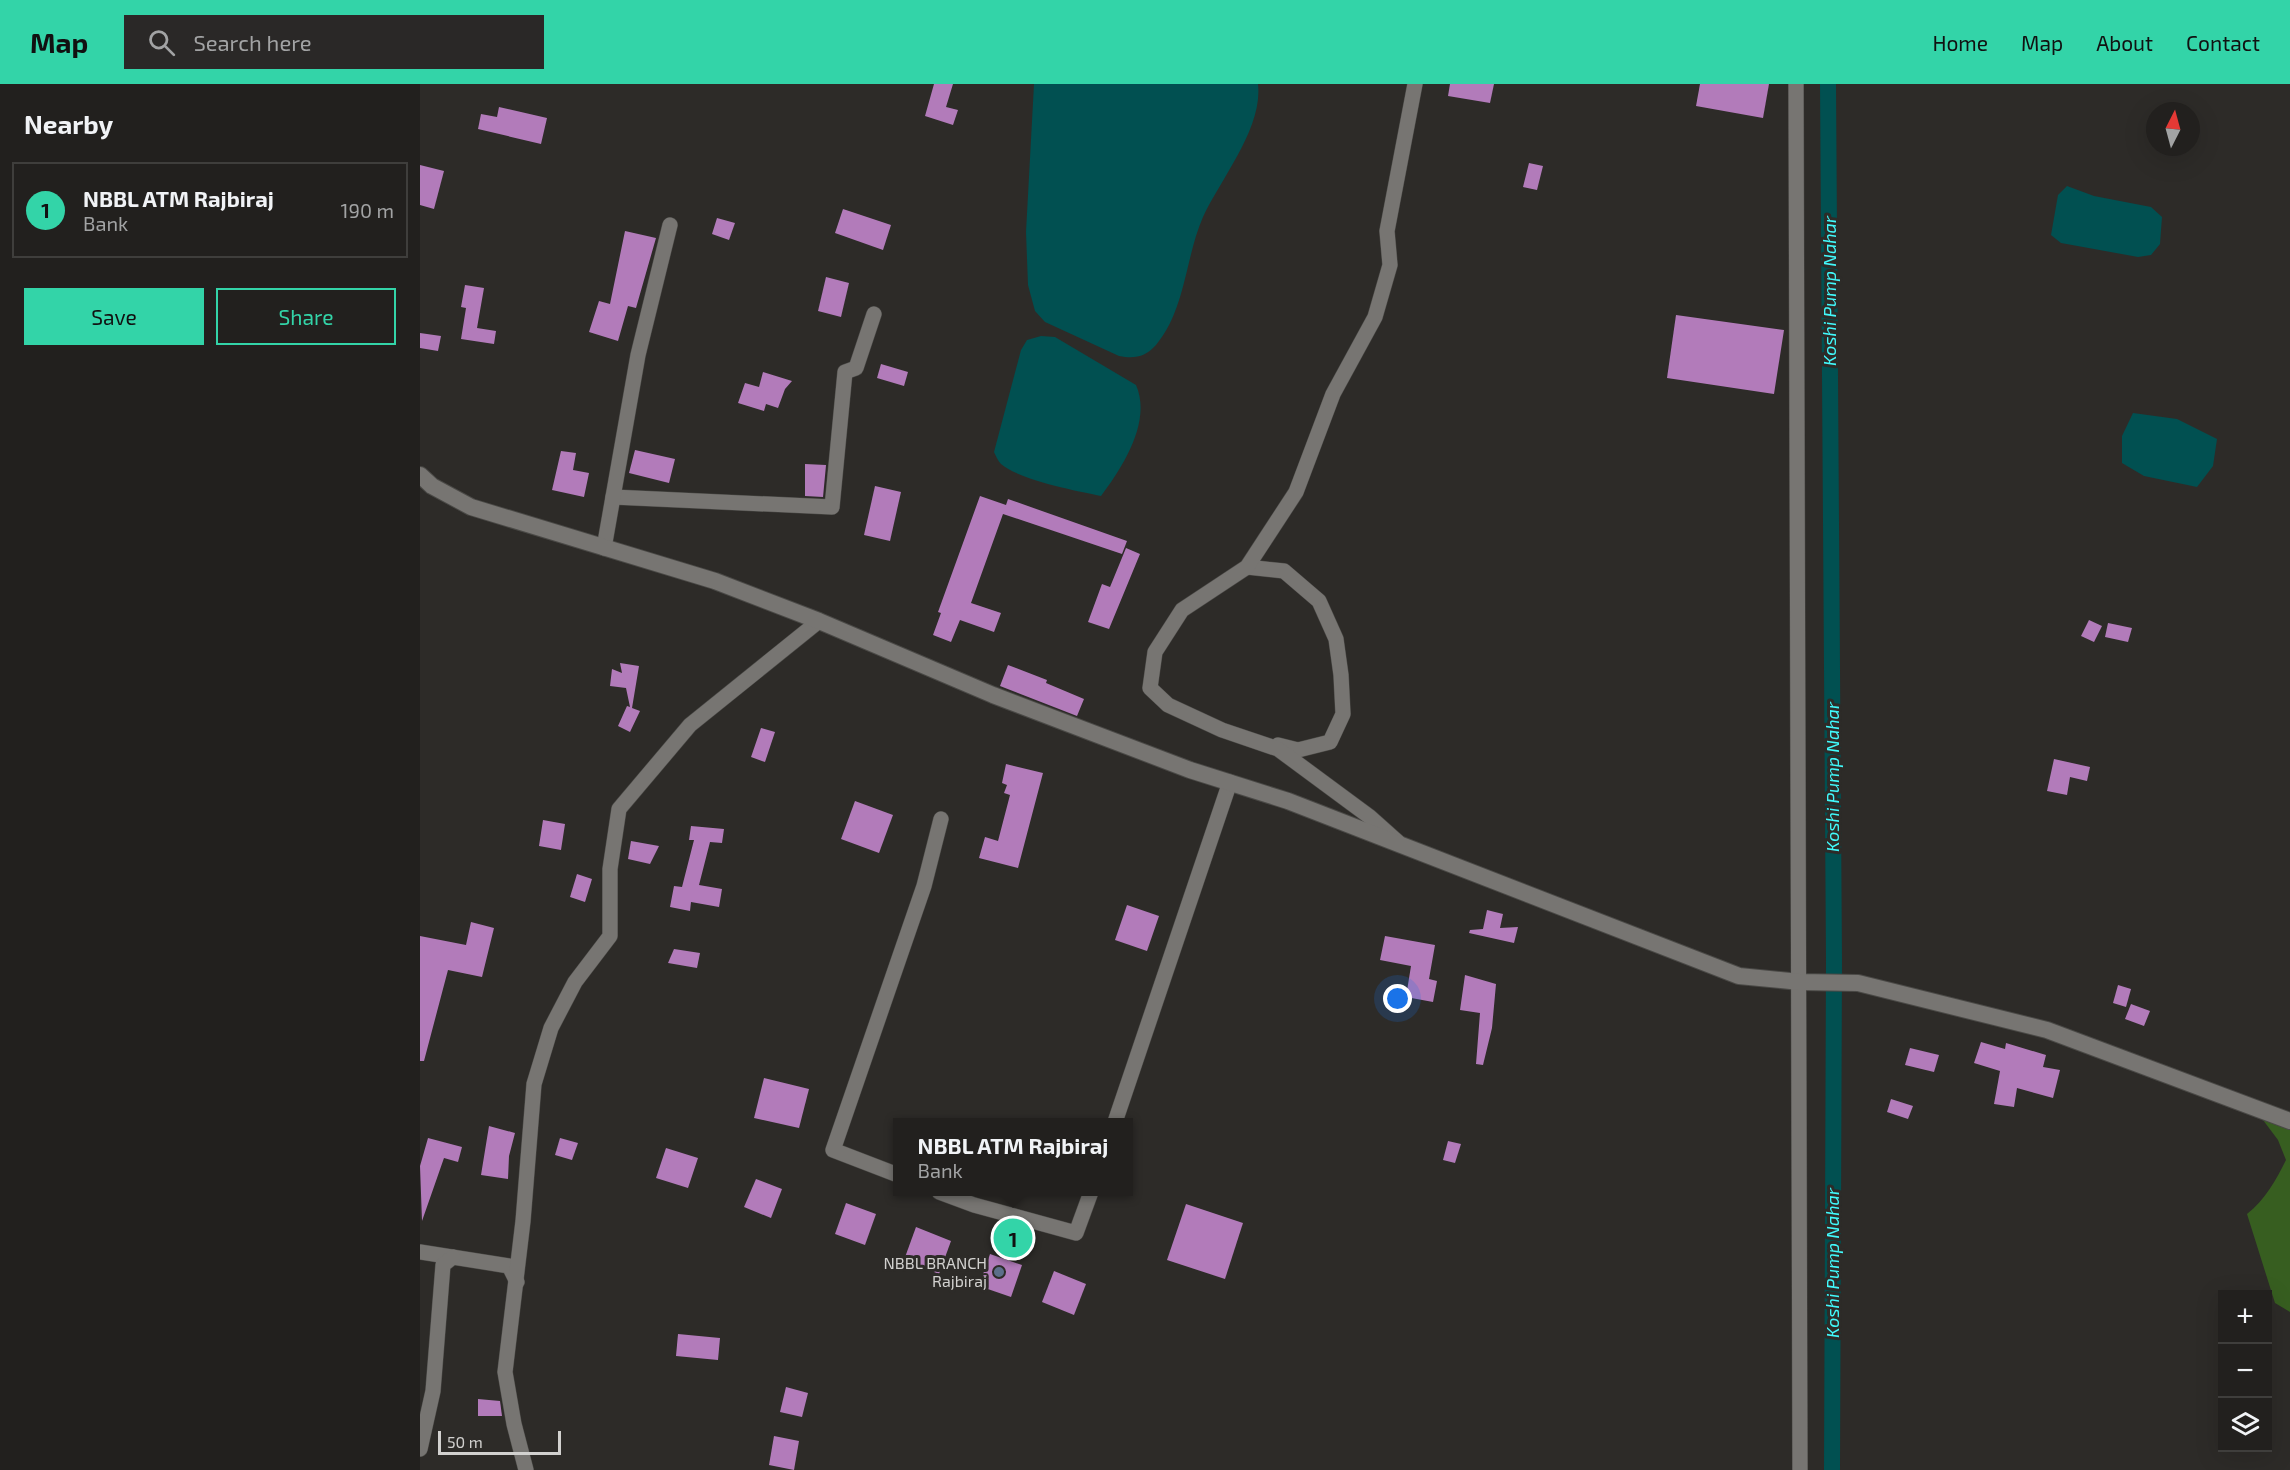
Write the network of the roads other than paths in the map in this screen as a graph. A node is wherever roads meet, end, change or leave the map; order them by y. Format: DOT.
graph roads {
  1 [pos="1414,84"];
  2 [pos="1796,84"];
  3 [pos="670,225"];
  4 [pos="874,314"];
  5 [pos="420,475"];
  6 [pos="613,497"];
  7 [pos="604,548"];
  8 [pos="1247,567"];
  9 [pos="819,621"];
  10 [pos="1222,730"];
  11 [pos="1230,782"];
  12 [pos="941,819"];
  13 [pos="1400,844"];
  14 [pos="1800,982"];
  15 [pos="1116,1118"];
  16 [pos="2290,1121"];
  17 [pos="893,1173"];
  18 [pos="952,1196"];
  19 [pos="1089,1196"];
  20 [pos="420,1252"];
  21 [pos="453,1257"];
  22 [pos="517,1282"];
  23 [pos="420,1449"];
  24 [pos="526,1470"];
  25 [pos="1800,1470"];
  1 -- 8 [label="street"];
  2 -- 14 [label="street"];
  3 -- 6 [label="street"];
  4 -- 6 [label="street"];
  5 -- 7 [label="street"];
  6 -- 7 [label="street"];
  7 -- 9 [label="street"];
  8 -- 10 [label="street"];
  8 -- 10 [label="street"];
  9 -- 11 [label="street"];
  9 -- 22 [label="street"];
  10 -- 13 [label="street"];
  11 -- 13 [label="street"];
  11 -- 15 [label="street"];
  12 -- 17 [label="street"];
  13 -- 14 [label="street"];
  14 -- 16 [label="street"];
  14 -- 25 [label="street"];
  18 -- 19 [label="street"];
  20 -- 21 [label="street"];
  21 -- 22 [label="street"];
  21 -- 23 [label="street"];
  22 -- 24 [label="street"];
}
